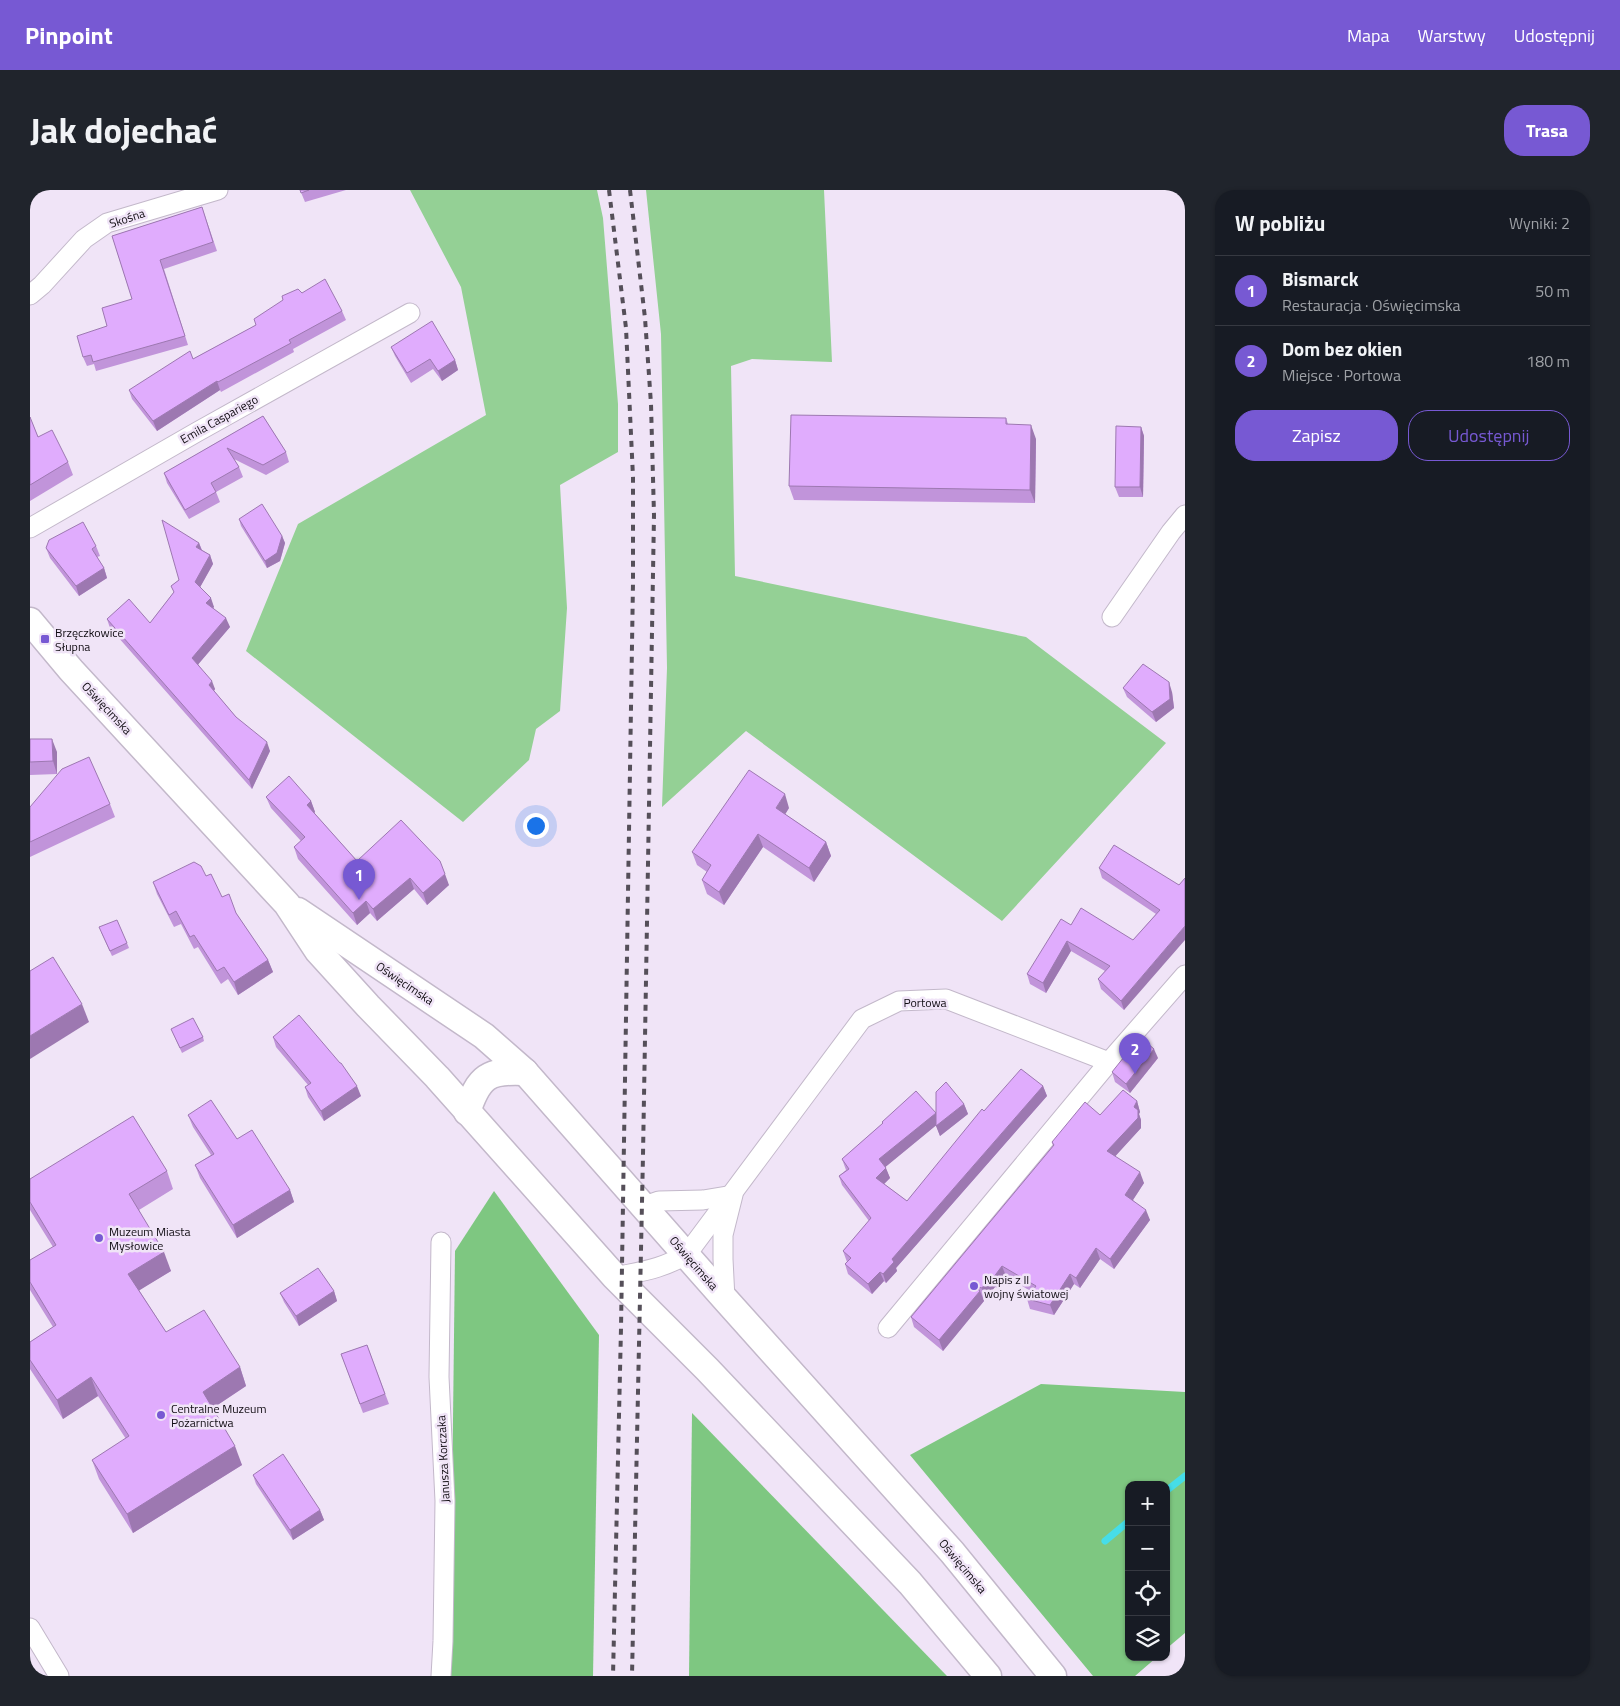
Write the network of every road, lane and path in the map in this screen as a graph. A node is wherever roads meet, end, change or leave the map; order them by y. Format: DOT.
graph roads {
  1 [pos="218,190"];
  2 [pos="30,295"];
  3 [pos="410,313"];
  4 [pos="1185,515"];
  5 [pos="30,528"];
  6 [pos="1112,617"];
  7 [pos="30,621"];
  8 [pos="287,904"];
  9 [pos="1185,975"];
  10 [pos="1109,1062"];
  11 [pos="525,1072"];
  12 [pos="467,1112"];
  13 [pos="732,1195"];
  14 [pos="644,1206"];
  15 [pos="441,1242"];
  16 [pos="687,1254"];
  17 [pos="615,1276"];
  18 [pos="725,1299"];
  19 [pos="888,1328"];
  20 [pos="30,1628"];
  21 [pos="1050,1672"];
  22 [pos="59,1676"];
  23 [pos="441,1676"];
  24 [pos="988,1676"];
  1 -- 2 [label="street, Skośna"];
  3 -- 5 [label="street, Emila Caspariego"];
  4 -- 6 [label="street"];
  7 -- 8 [label="main road, Oświęcimska"];
  8 -- 11 [label="main road, Oświęcimska"];
  8 -- 12 [label="main road, Oświęcimska"];
  9 -- 10 [label="street"];
  10 -- 13 [label="street, Portowa"];
  10 -- 19 [label="street"];
  11 -- 12 [label="main road"];
  11 -- 14 [label="main road, Oświęcimska"];
  12 -- 17 [label="main road, Oświęcimska"];
  13 -- 14 [label="street"];
  13 -- 16 [label="street, Portowa"];
  13 -- 18 [label="street, Portowa"];
  14 -- 16 [label="main road, Oświęcimska"];
  15 -- 23 [label="street, Janusza Korczaka"];
  16 -- 17 [label="street"];
  16 -- 18 [label="main road, Oświęcimska"];
  17 -- 24 [label="main road, Oświęcimska"];
  18 -- 21 [label="main road, Oświęcimska"];
  20 -- 22 [label="street"];
}
